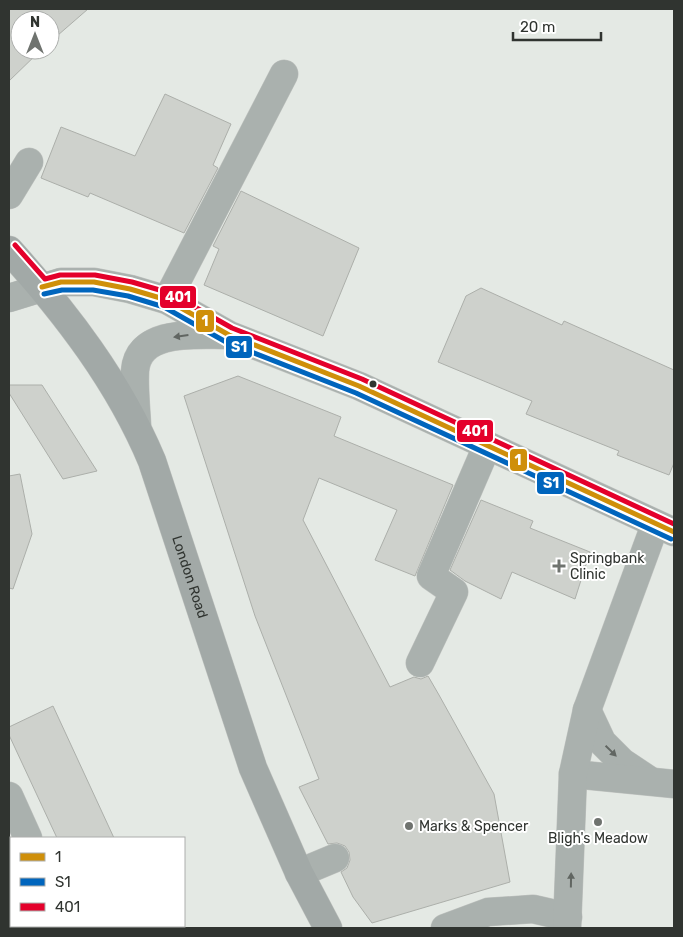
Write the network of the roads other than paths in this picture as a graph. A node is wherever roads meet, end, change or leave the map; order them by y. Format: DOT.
graph roads {
  1 [pos="284,74"];
  2 [pos="28,162"];
  3 [pos="9,196"];
  4 [pos="9,250"];
  5 [pos="42,287"];
  6 [pos="9,298"];
  7 [pos="167,300"];
  8 [pos="229,335"];
  9 [pos="137,425"];
  10 [pos="487,446"];
  11 [pos="665,529"];
  12 [pos="420,663"];
  13 [pos="587,710"];
  14 [pos="573,774"];
  15 [pos="663,782"];
  16 [pos="9,796"];
  17 [pos="28,837"];
  18 [pos="334,858"];
  19 [pos="299,874"];
  20 [pos="487,920"];
  21 [pos="568,922"];
  22 [pos="328,928"];
  23 [pos="445,928"];
  1 -- 7 [label="street"];
  2 -- 3 [label="street"];
  4 -- 5 [label="main road, London Road"];
  5 -- 6 [label="street"];
  5 -- 7 [label="street"];
  5 -- 9 [label="main road, London Road"];
  7 -- 8 [label="street"];
  8 -- 9 [label="street, one-way"];
  8 -- 10 [label="street"];
  9 -- 19 [label="main road, London Road"];
  10 -- 11 [label="street"];
  10 -- 12 [label="street"];
  11 -- 13 [label="street"];
  13 -- 14 [label="street"];
  13 -- 15 [label="street, one-way"];
  14 -- 15 [label="street"];
  21 -- 14 [label="street, one-way"];
  16 -- 17 [label="street"];
  18 -- 19 [label="street"];
  19 -- 22 [label="main road, London Road"];
  20 -- 21 [label="street"];
  20 -- 23 [label="street"];
}
